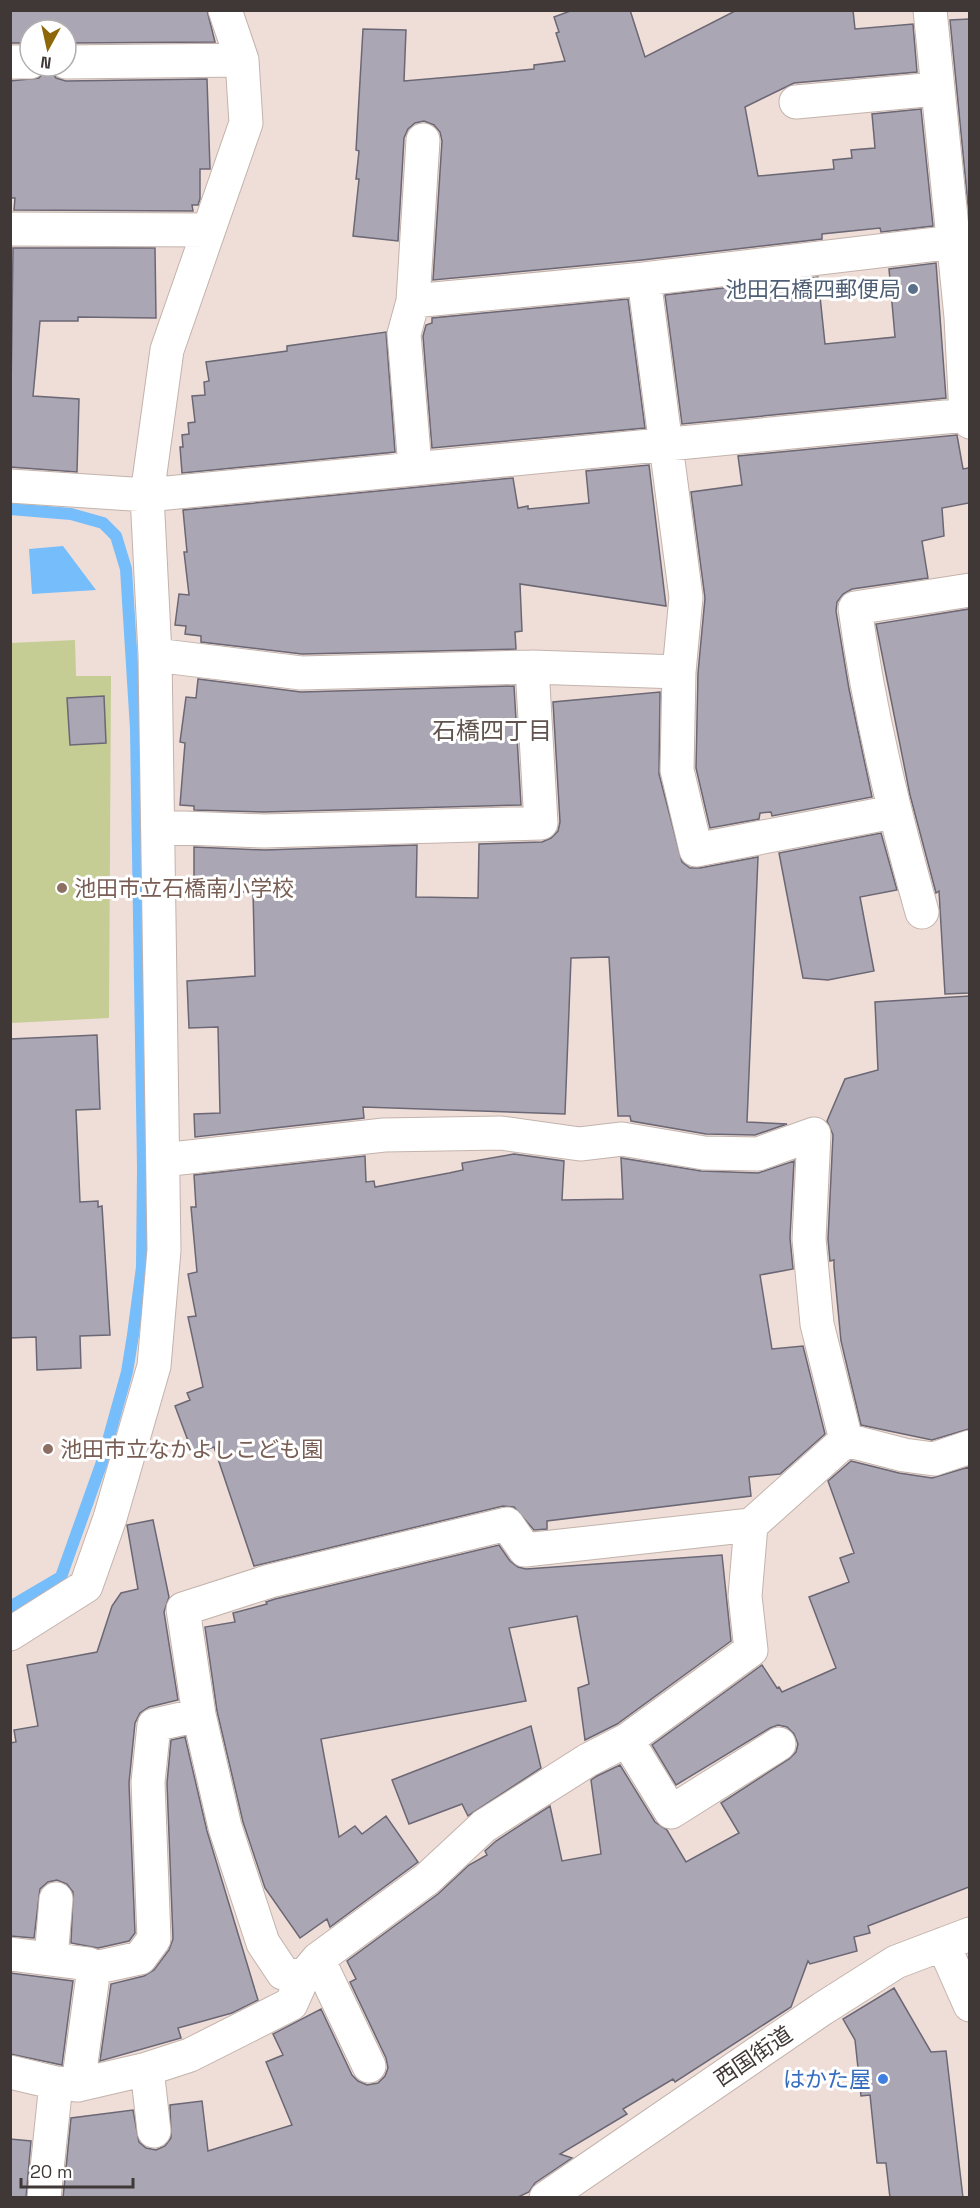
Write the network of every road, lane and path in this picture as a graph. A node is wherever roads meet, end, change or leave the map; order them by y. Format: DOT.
graph roads {
  1 [pos="225,10"];
  2 [pos="930,10"];
  3 [pos="242,60"];
  4 [pos="78,62"];
  5 [pos="936,89"];
  6 [pos="796,102"];
  7 [pos="423,140"];
  8 [pos="10,230"];
  9 [pos="208,230"];
  10 [pos="954,242"];
  11 [pos="644,279"];
  12 [pos="413,301"];
  13 [pos="965,317"];
  14 [pos="968,419"];
  15 [pos="667,447"];
  16 [pos="416,467"];
  17 [pos="10,486"];
  18 [pos="147,495"];
  19 [pos="969,590"];
  20 [pos="155,655"];
  21 [pos="532,667"];
  22 [pos="679,672"];
  23 [pos="894,812"];
  24 [pos="158,827"];
  25 [pos="922,912"];
  26 [pos="163,1160"];
  27 [pos="846,1440"];
  28 [pos="969,1447"];
  29 [pos="751,1525"];
  30 [pos="10,1635"];
  31 [pos="199,1715"];
  32 [pos="627,1740"];
  33 [pos="779,1744"];
  34 [pos="56,1899"];
  35 [pos="956,1939"];
  36 [pos="10,1954"];
  37 [pos="51,1959"];
  38 [pos="94,1968"];
  39 [pos="311,1968"];
  40 [pos="969,2005"];
  41 [pos="369,2066"];
  42 [pos="147,2069"];
  43 [pos="10,2072"];
  44 [pos="67,2084"];
  45 [pos="154,2131"];
  46 [pos="44,2198"];
  47 [pos="546,2198"];
  1 -- 3 [label="street"];
  2 -- 5 [label="street"];
  3 -- 4 [label="street"];
  3 -- 9 [label="street"];
  5 -- 6 [label="street"];
  5 -- 10 [label="street"];
  7 -- 12 [label="street"];
  8 -- 9 [label="street"];
  9 -- 18 [label="street"];
  10 -- 11 [label="street"];
  10 -- 13 [label="street"];
  11 -- 12 [label="street"];
  11 -- 15 [label="street"];
  12 -- 16 [label="street"];
  13 -- 14 [label="street"];
  14 -- 15 [label="street"];
  15 -- 16 [label="street"];
  15 -- 22 [label="street"];
  16 -- 18 [label="street"];
  17 -- 18 [label="street"];
  18 -- 20 [label="street"];
  19 -- 23 [label="street"];
  20 -- 21 [label="street"];
  20 -- 24 [label="street"];
  21 -- 22 [label="street"];
  21 -- 24 [label="street"];
  22 -- 23 [label="street"];
  23 -- 25 [label="street"];
  24 -- 26 [label="street"];
  26 -- 27 [label="street"];
  26 -- 30 [label="street"];
  27 -- 28 [label="street"];
  27 -- 29 [label="street"];
  29 -- 31 [label="street"];
  29 -- 32 [label="street"];
  31 -- 38 [label="street"];
  31 -- 39 [label="street"];
  32 -- 33 [label="street"];
  32 -- 39 [label="street"];
  34 -- 37 [label="street"];
  35 -- 40 [label="street"];
  35 -- 47 [label="street, 西国街道"];
  36 -- 37 [label="street"];
  37 -- 38 [label="street"];
  38 -- 44 [label="street"];
  39 -- 41 [label="street"];
  39 -- 42 [label="street"];
  42 -- 44 [label="street"];
  42 -- 45 [label="street"];
  43 -- 44 [label="street"];
  44 -- 46 [label="street"];
}
